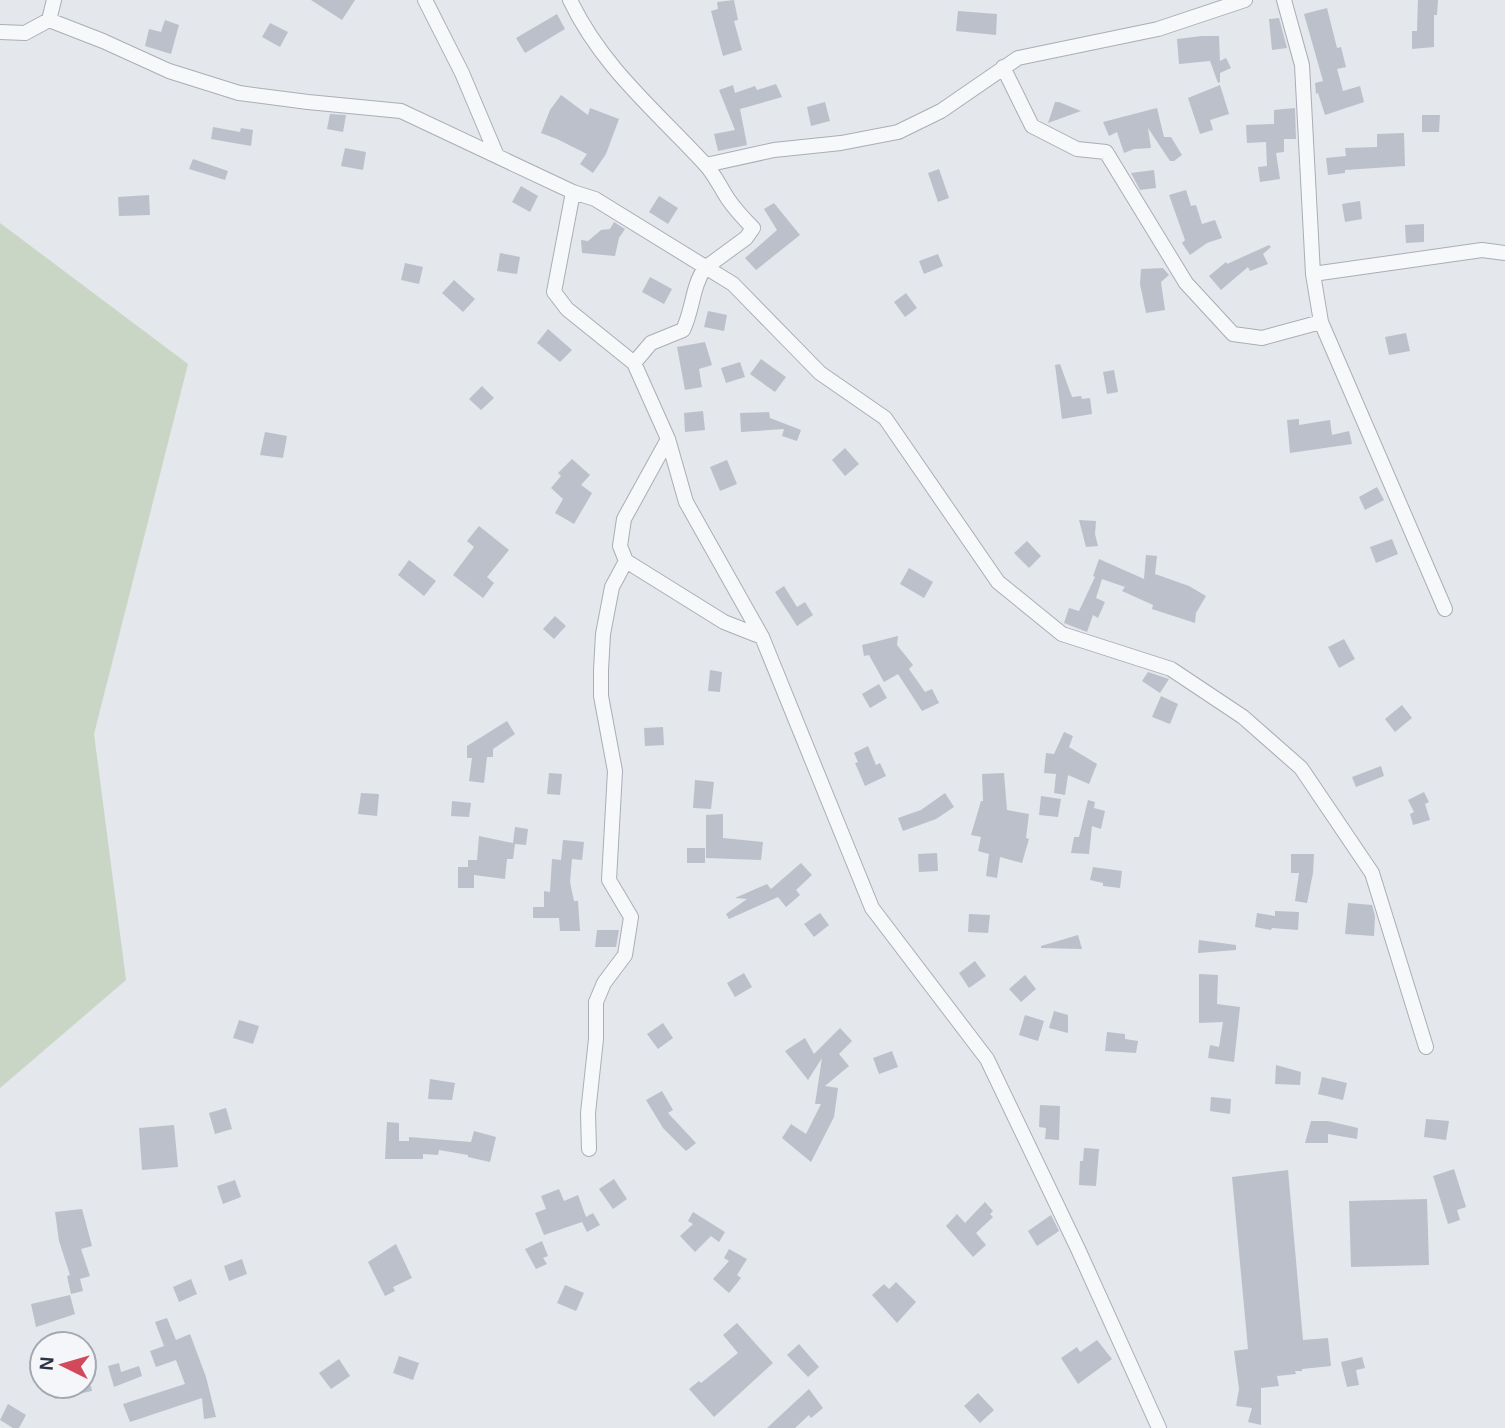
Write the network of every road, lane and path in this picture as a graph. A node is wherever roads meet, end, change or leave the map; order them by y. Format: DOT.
graph roads {
  1 [pos="54,0"];
  2 [pos="425,0"];
  3 [pos="570,0"];
  4 [pos="1245,0"];
  5 [pos="1284,0"];
  6 [pos="49,20"];
  7 [pos="0,32"];
  8 [pos="1003,67"];
  9 [pos="497,156"];
  10 [pos="706,165"];
  11 [pos="573,192"];
  12 [pos="1505,253"];
  13 [pos="705,268"];
  14 [pos="1313,274"];
  15 [pos="1321,323"];
  16 [pos="634,363"];
  17 [pos="668,439"];
  18 [pos="626,561"];
  19 [pos="1445,609"];
  20 [pos="762,637"];
  21 [pos="1426,1047"];
  22 [pos="589,1149"];
  23 [pos="1158,1428"];
  1 -- 6 [label="street"];
  2 -- 9 [label="street"];
  3 -- 10 [label="street"];
  4 -- 8 [label="street"];
  5 -- 14 [label="street"];
  6 -- 7 [label="street"];
  6 -- 9 [label="street"];
  8 -- 10 [label="street"];
  8 -- 15 [label="street"];
  9 -- 11 [label="street"];
  10 -- 13 [label="street"];
  11 -- 13 [label="street"];
  11 -- 16 [label="street"];
  12 -- 14 [label="street"];
  13 -- 16 [label="street"];
  13 -- 21 [label="street"];
  14 -- 15 [label="street"];
  15 -- 19 [label="street"];
  16 -- 17 [label="street"];
  17 -- 18 [label="street"];
  17 -- 20 [label="street"];
  18 -- 20 [label="street"];
  18 -- 22 [label="street"];
  20 -- 23 [label="street"];
}
